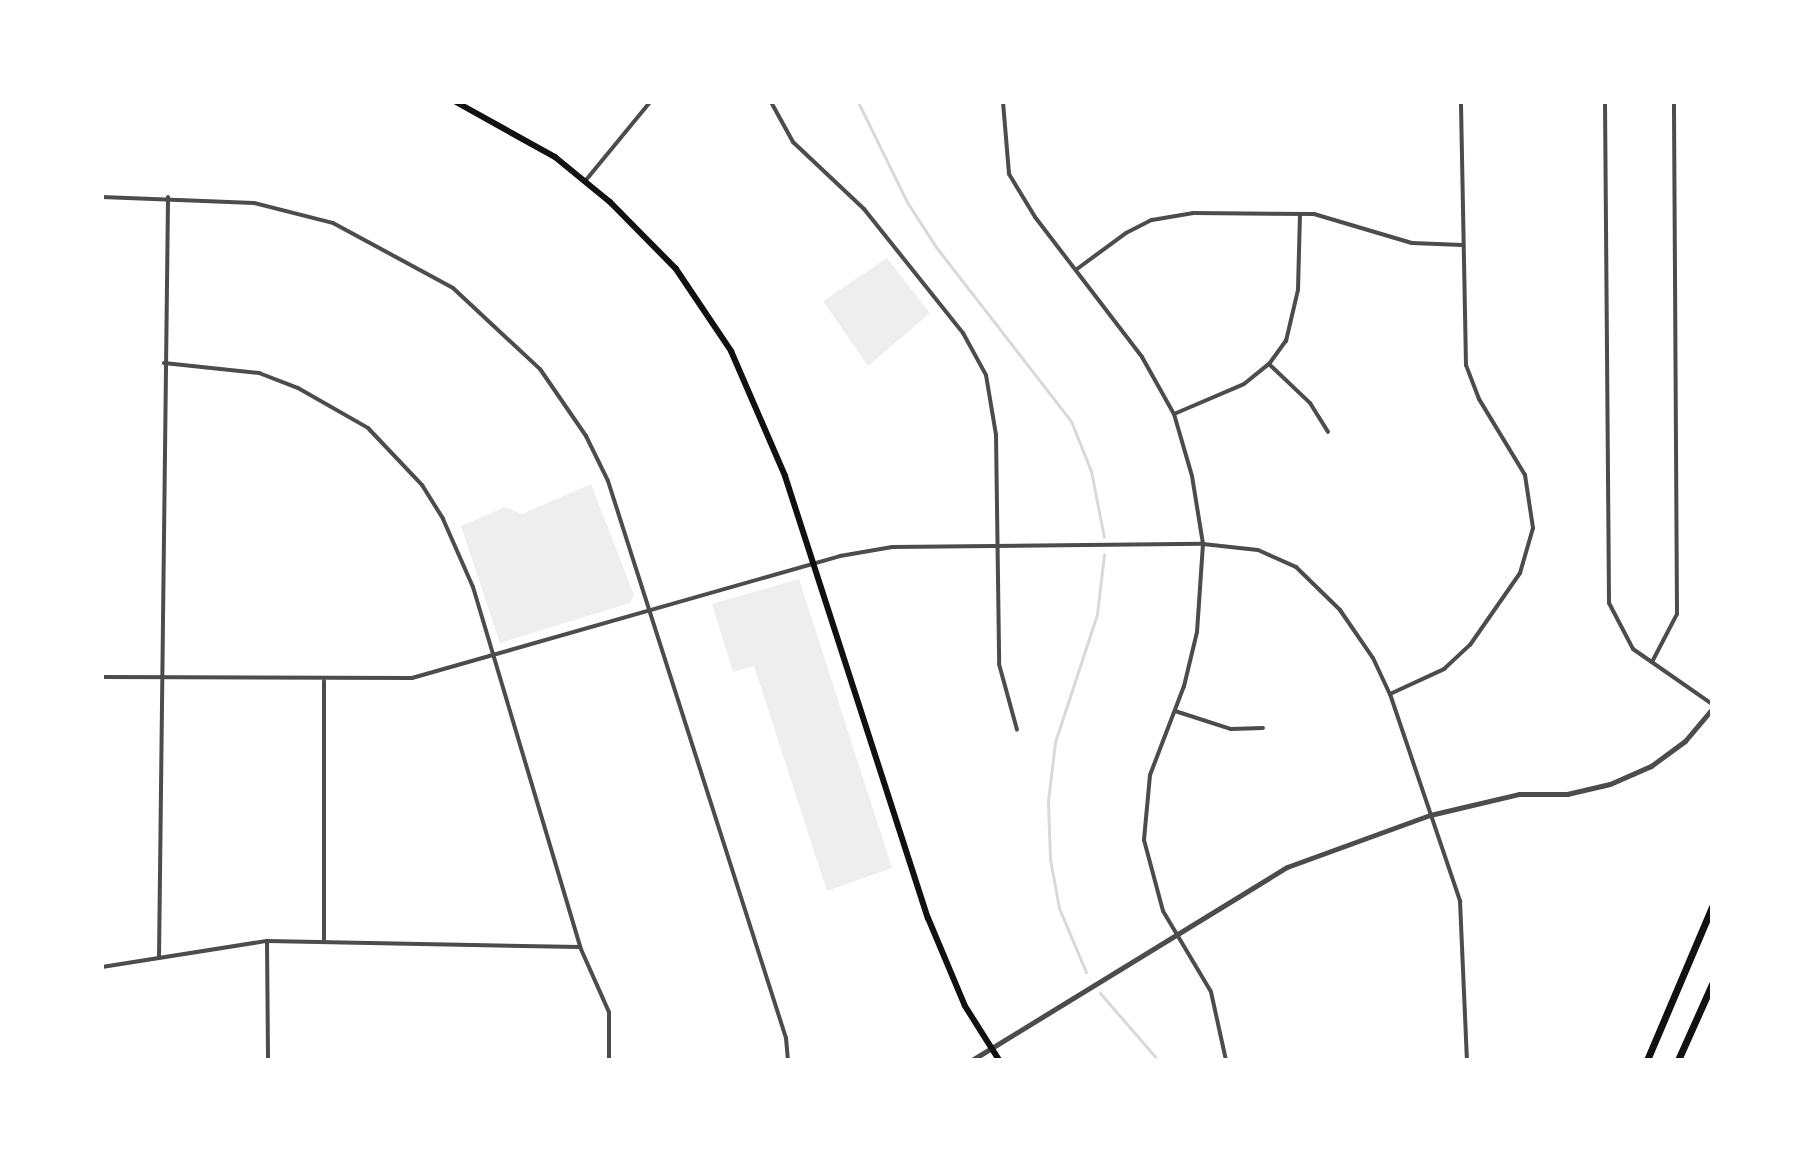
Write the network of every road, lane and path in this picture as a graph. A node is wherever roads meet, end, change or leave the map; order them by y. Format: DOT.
graph roads {
  1 [pos="456,102"];
  2 [pos="650,102"];
  3 [pos="771,102"];
  4 [pos="1003,102"];
  5 [pos="1461,102"];
  6 [pos="1605,102"];
  7 [pos="1674,102"];
  8 [pos="586,180"];
  9 [pos="102,197"];
  10 [pos="168,197"];
  11 [pos="1300,213"];
  12 [pos="1462,245"];
  13 [pos="1077,269"];
  14 [pos="164,363"];
  15 [pos="1269,364"];
  16 [pos="1174,414"];
  17 [pos="1328,432"];
  18 [pos="1203,544"];
  19 [pos="998,545"];
  20 [pos="813,564"];
  21 [pos="650,610"];
  22 [pos="493,656"];
  23 [pos="1652,662"];
  24 [pos="102,677"];
  25 [pos="161,678"];
  26 [pos="324,681"];
  27 [pos="1390,694"];
  28 [pos="1712,706"];
  29 [pos="1175,711"];
  30 [pos="1263,728"];
  31 [pos="1017,730"];
  32 [pos="1430,815"];
  33 [pos="1712,907"];
  34 [pos="1175,931"];
  35 [pos="324,940"];
  36 [pos="267,941"];
  37 [pos="580,947"];
  38 [pos="159,958"];
  39 [pos="102,967"];
  40 [pos="1712,984"];
  41 [pos="990,1048"];
  42 [pos="268,1060"];
  43 [pos="609,1060"];
  44 [pos="788,1060"];
  45 [pos="972,1060"];
  46 [pos="999,1060"];
  47 [pos="1226,1060"];
  48 [pos="1467,1060"];
  49 [pos="1647,1060"];
  50 [pos="1678,1060"];
  1 -- 8 [label="main road"];
  2 -- 8 [label="street"];
  3 -- 19 [label="street"];
  4 -- 13 [label="street"];
  5 -- 12 [label="street"];
  6 -- 23 [label="street"];
  7 -- 23 [label="street"];
  8 -- 20 [label="main road"];
  9 -- 10 [label="street"];
  10 -- 14 [label="street"];
  10 -- 21 [label="street"];
  11 -- 12 [label="street"];
  11 -- 13 [label="street"];
  11 -- 15 [label="street"];
  12 -- 27 [label="street"];
  13 -- 16 [label="street"];
  14 -- 22 [label="street"];
  14 -- 25 [label="street"];
  15 -- 16 [label="street"];
  15 -- 17 [label="street"];
  16 -- 18 [label="street"];
  18 -- 19 [label="street"];
  18 -- 27 [label="street"];
  18 -- 29 [label="street"];
  19 -- 20 [label="street"];
  19 -- 31 [label="street"];
  20 -- 21 [label="street"];
  20 -- 41 [label="main road"];
  21 -- 22 [label="street"];
  21 -- 44 [label="street"];
  22 -- 26 [label="street"];
  22 -- 37 [label="street"];
  23 -- 28 [label="street"];
  24 -- 25 [label="street"];
  25 -- 26 [label="street"];
  25 -- 38 [label="street"];
  26 -- 35 [label="street"];
  27 -- 32 [label="street"];
  28 -- 32 [label="street"];
  29 -- 30 [label="street"];
  29 -- 34 [label="street"];
  32 -- 34 [label="street"];
  32 -- 48 [label="street"];
  33 -- 49 [label="highway"];
  34 -- 41 [label="street"];
  34 -- 47 [label="street"];
  35 -- 36 [label="street"];
  35 -- 37 [label="street"];
  36 -- 38 [label="street"];
  36 -- 42 [label="street"];
  37 -- 43 [label="street"];
  38 -- 39 [label="street"];
  40 -- 50 [label="highway"];
  41 -- 45 [label="street"];
  41 -- 46 [label="main road"];
}
